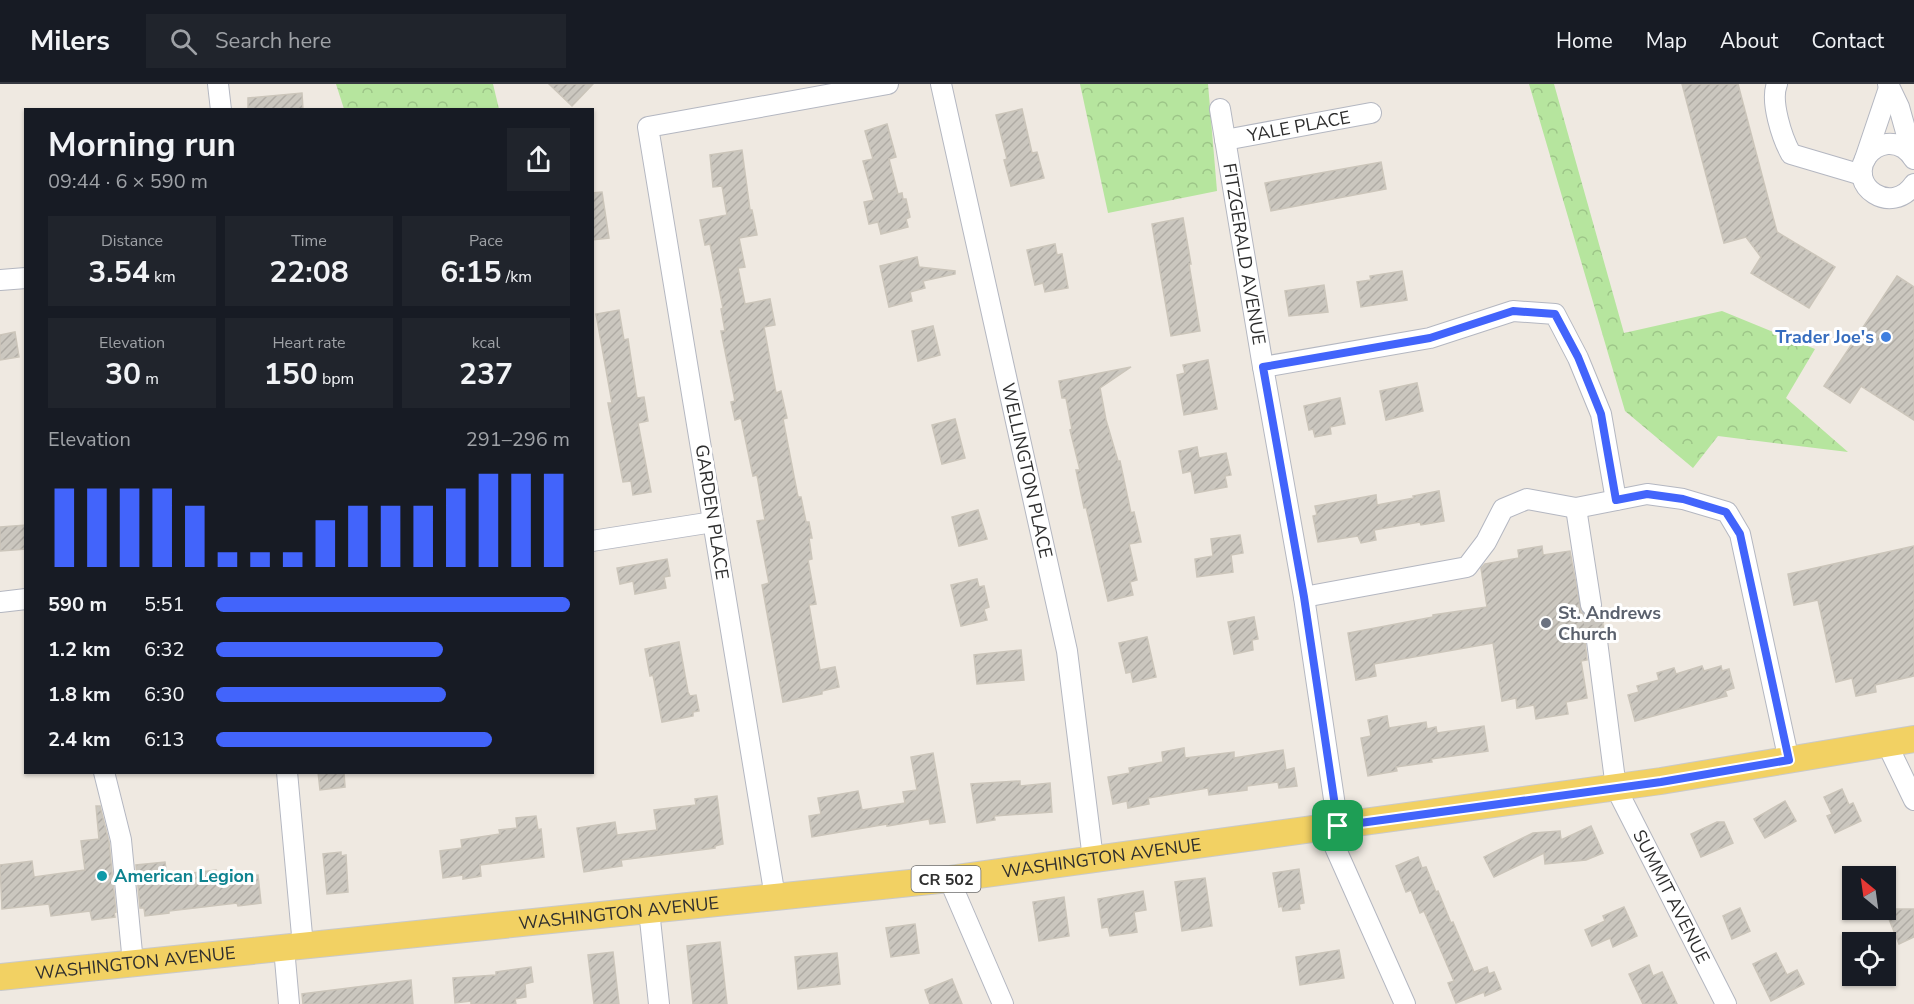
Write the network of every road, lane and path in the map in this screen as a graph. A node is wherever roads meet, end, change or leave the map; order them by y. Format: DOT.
graph roads {
  1 [pos="218,84"];
  2 [pos="888,84"];
  3 [pos="941,84"];
  4 [pos="1778,84"];
  5 [pos="1888,86"];
  6 [pos="1906,104"];
  7 [pos="221,108"];
  8 [pos="1220,109"];
  9 [pos="1371,114"];
  10 [pos="1225,140"];
  11 [pos="1914,158"];
  12 [pos="1864,167"];
  13 [pos="1914,184"];
  14 [pos="24,278"];
  15 [pos="0,280"];
  16 [pos="1263,367"];
  17 [pos="1616,500"];
  18 [pos="1576,508"];
  19 [pos="713,522"];
  20 [pos="594,541"];
  21 [pos="1304,597"];
  22 [pos="24,599"];
  23 [pos="0,602"];
  24 [pos="1591,605"];
  25 [pos="1597,641"];
  26 [pos="1914,739"];
  27 [pos="1887,744"];
  28 [pos="1789,760"];
  29 [pos="104,774"];
  30 [pos="287,774"];
  31 [pos="1616,788"];
  32 [pos="1914,800"];
  33 [pos="1332,826"];
  34 [pos="1092,859"];
  35 [pos="949,879"];
  36 [pos="775,897"];
  37 [pos="650,910"];
  38 [pos="293,947"];
  39 [pos="133,963"];
  40 [pos="0,976"];
  41 [pos="289,1004"];
  42 [pos="659,1004"];
  43 [pos="1003,1004"];
  44 [pos="1405,1004"];
  45 [pos="1726,1004"];
  1 -- 7 [label="street"];
  2 -- 19 [label="street, GARDEN PLACE"];
  3 -- 34 [label="street, WELLINGTON PLACE"];
  4 -- 12 [label="street"];
  5 -- 6 [label="street"];
  5 -- 12 [label="street"];
  6 -- 11 [label="street"];
  8 -- 10 [label="street, FITZGERALD AVENUE"];
  9 -- 10 [label="street, YALE PLACE"];
  10 -- 16 [label="street, FITZGERALD AVENUE"];
  11 -- 12 [label="street"];
  12 -- 13 [label="street"];
  14 -- 15 [label="street"];
  16 -- 17 [label="street"];
  16 -- 21 [label="street, FITZGERALD AVENUE"];
  17 -- 18 [label="street"];
  17 -- 28 [label="street"];
  18 -- 21 [label="street"];
  18 -- 24 [label="street"];
  19 -- 20 [label="street"];
  19 -- 36 [label="street, GARDEN PLACE"];
  21 -- 33 [label="street, FITZGERALD AVENUE"];
  22 -- 23 [label="street"];
  25 -- 31 [label="street, SUMMIT AVENUE"];
  26 -- 27 [label="main road, WASHINGTON AVENUE / CR 502"];
  27 -- 28 [label="main road, WASHINGTON AVENUE / CR 502"];
  27 -- 32 [label="street"];
  28 -- 31 [label="main road, WASHINGTON AVENUE / CR 502"];
  29 -- 39 [label="street"];
  30 -- 38 [label="street"];
  31 -- 33 [label="main road, WASHINGTON AVENUE / CR 502"];
  31 -- 45 [label="street, SUMMIT AVENUE"];
  33 -- 34 [label="main road, WASHINGTON AVENUE / CR 502"];
  33 -- 44 [label="street, FITZGERALD AVENUE"];
  34 -- 35 [label="main road, WASHINGTON AVENUE / CR 502"];
  35 -- 36 [label="main road, WASHINGTON AVENUE / CR 502"];
  35 -- 43 [label="street"];
  36 -- 37 [label="main road, WASHINGTON AVENUE / CR 502"];
  37 -- 38 [label="main road, WASHINGTON AVENUE / CR 502"];
  37 -- 42 [label="street"];
  38 -- 39 [label="main road, WASHINGTON AVENUE / CR 502"];
  38 -- 41 [label="street"];
  39 -- 40 [label="main road, WASHINGTON AVENUE / CR 502"];
}
